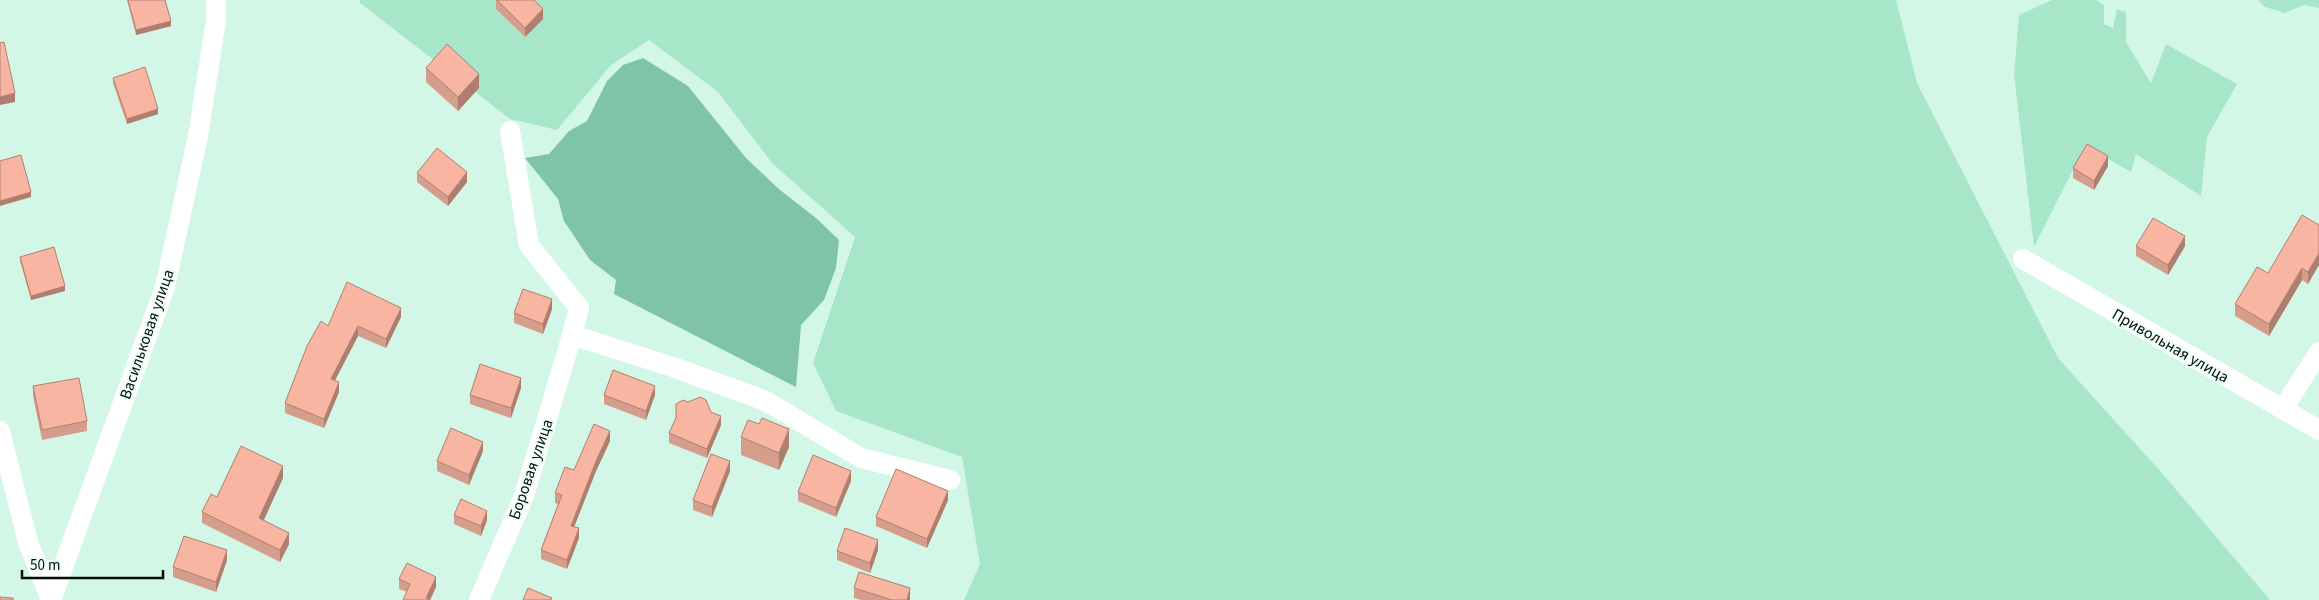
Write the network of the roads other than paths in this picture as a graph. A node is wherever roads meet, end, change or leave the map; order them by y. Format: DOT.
graph roads {
  1 [pos="216,0"];
  2 [pos="510,131"];
  3 [pos="2023,259"];
  4 [pos="572,335"];
  5 [pos="2319,352"];
  6 [pos="2283,409"];
  7 [pos="2319,430"];
  8 [pos="0,431"];
  9 [pos="950,480"];
  10 [pos="51,600"];
  11 [pos="478,600"];
  1 -- 10 [label="street, Васильковая улица"];
  2 -- 4 [label="street, Боровая улица"];
  3 -- 6 [label="street, Привольная улица"];
  4 -- 9 [label="street"];
  4 -- 11 [label="street, Боровая улица"];
  5 -- 6 [label="street"];
  6 -- 7 [label="street, Привольная улица"];
  8 -- 10 [label="street"];
}
